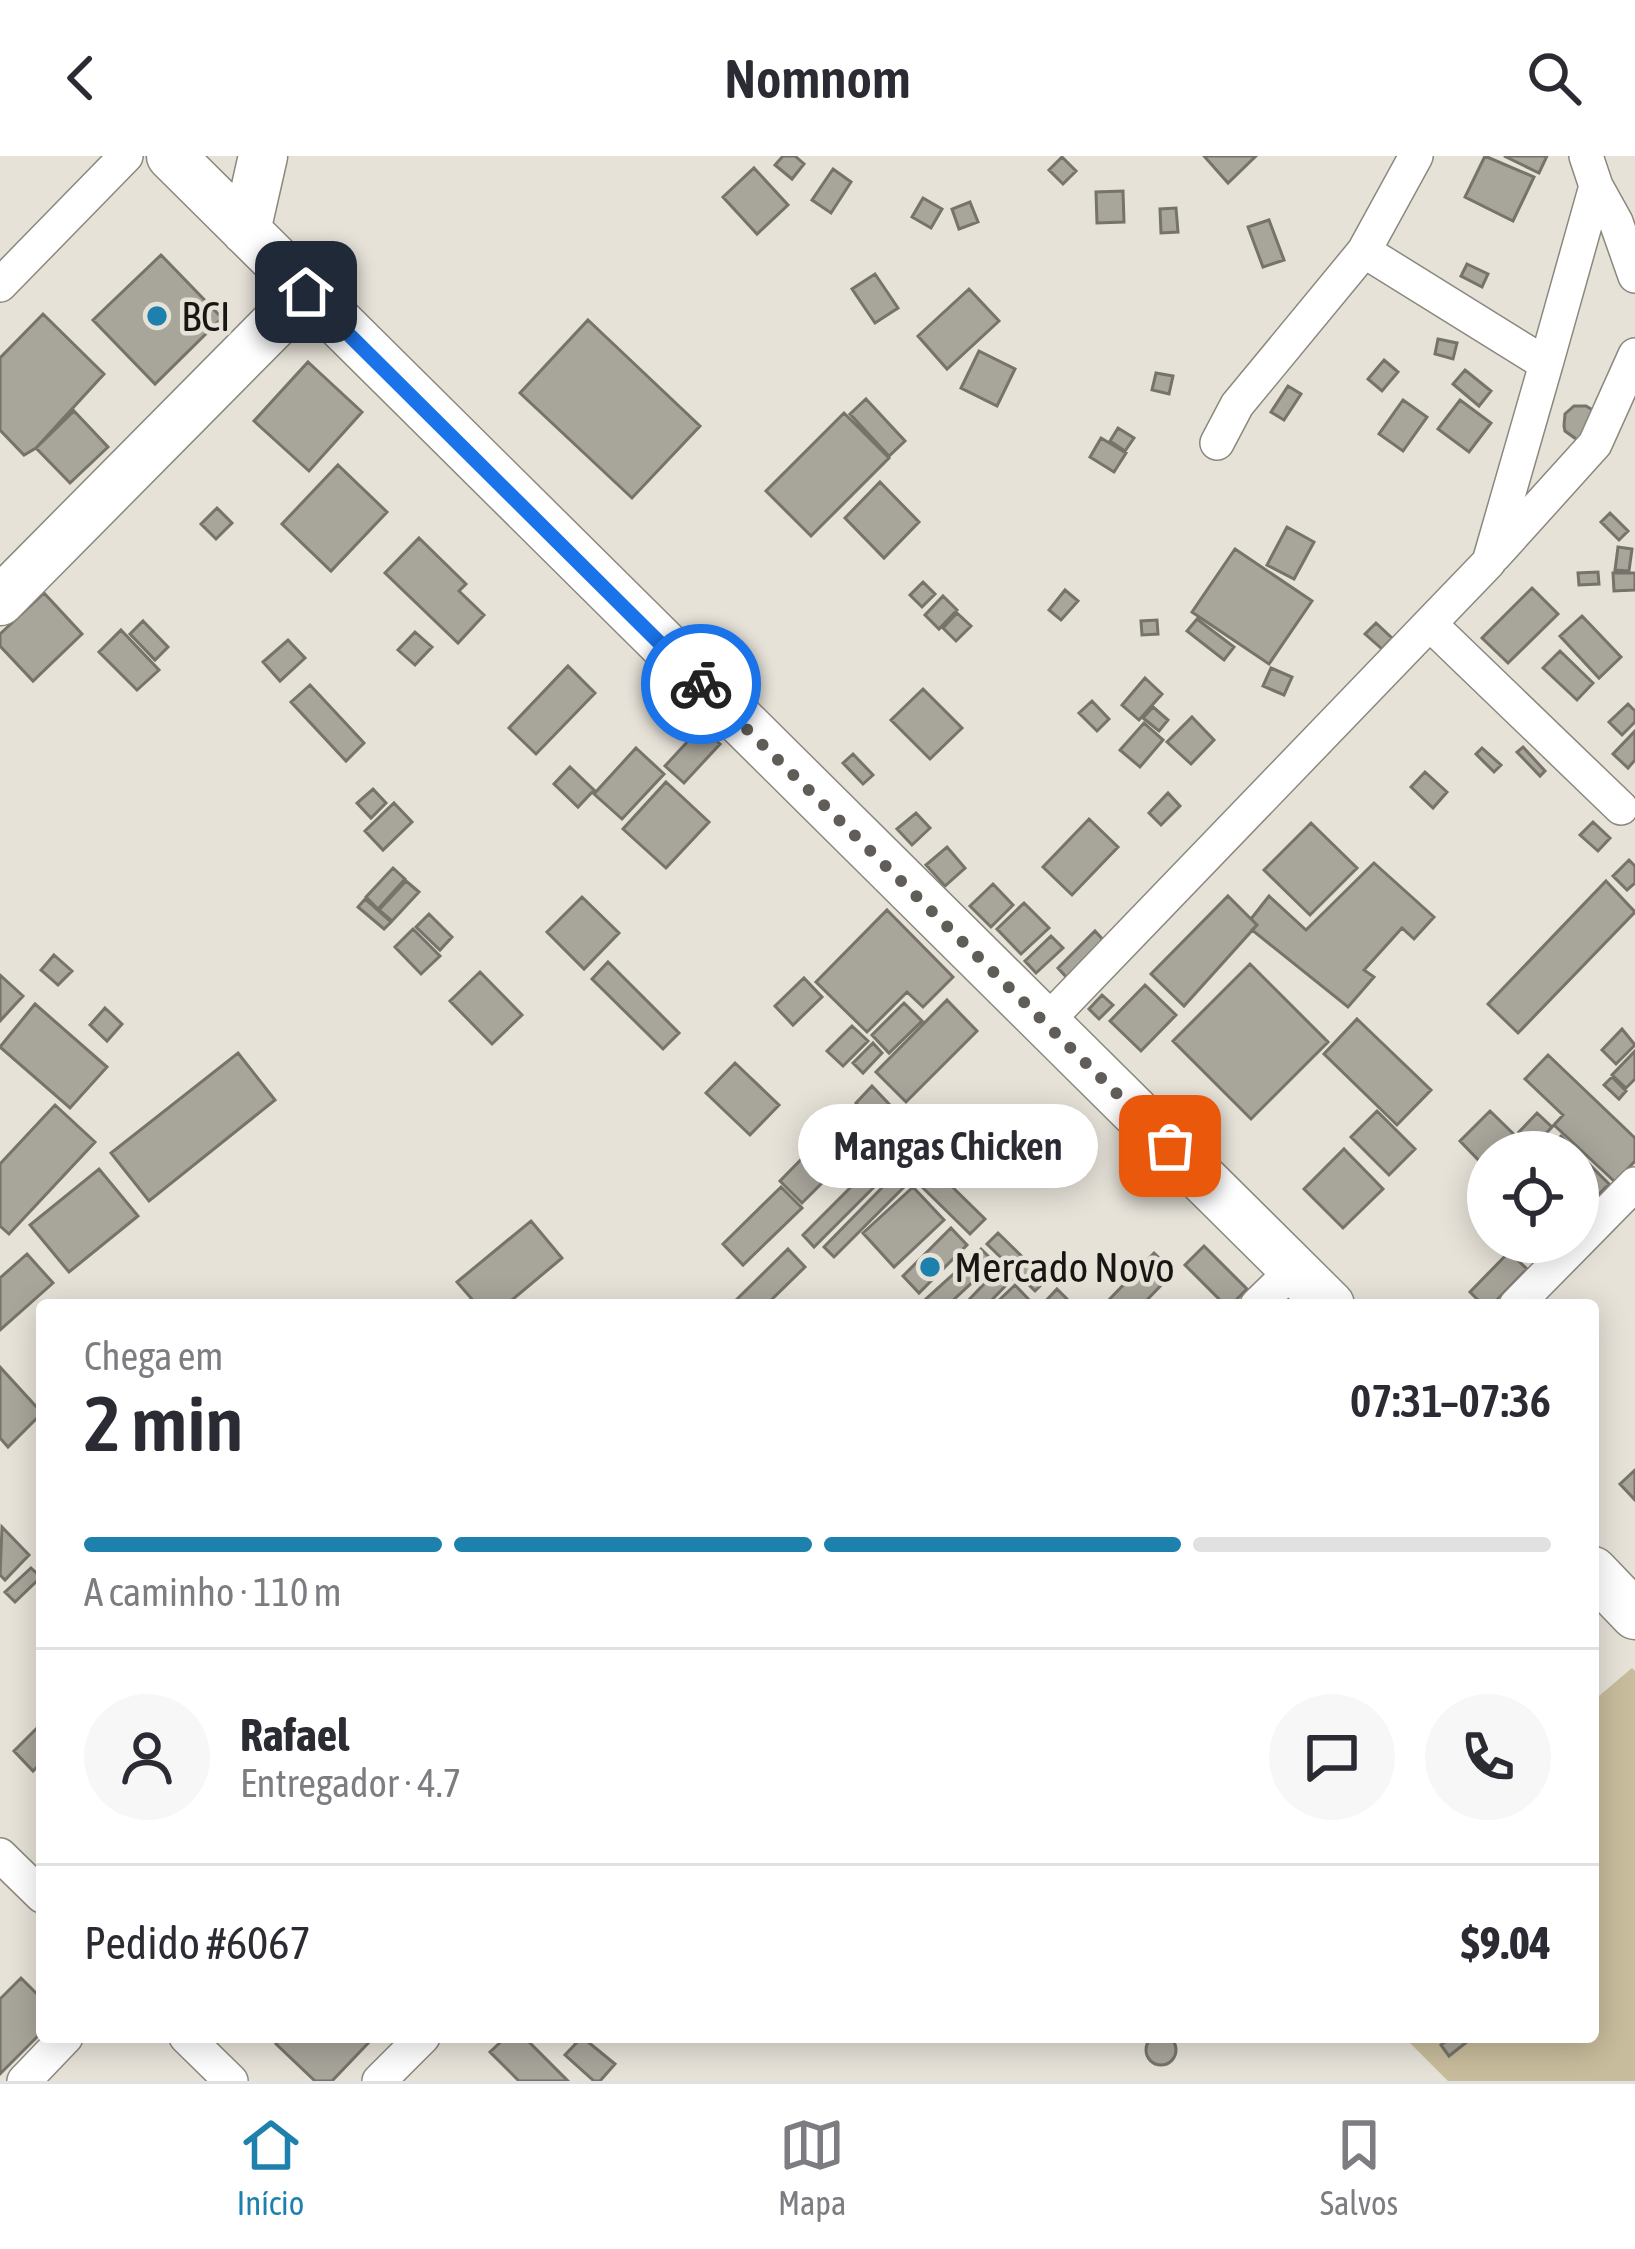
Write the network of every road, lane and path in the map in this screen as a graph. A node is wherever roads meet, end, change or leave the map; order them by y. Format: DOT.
graph roads {
  1 [pos="126,156"];
  2 [pos="171,156"];
  3 [pos="263,156"];
  4 [pos="1416,156"];
  5 [pos="1591,171"];
  6 [pos="246,231"];
  7 [pos="1364,251"];
  8 [pos="1635,276"];
  9 [pos="0,286"];
  10 [pos="306,292"];
  11 [pos="1635,356"];
  12 [pos="1546,364"];
  13 [pos="1216,442"];
  14 [pos="1489,562"];
  15 [pos="0,601"];
  16 [pos="1431,626"];
  17 [pos="1622,808"];
  18 [pos="1046,1022"];
  19 [pos="1635,1184"];
  20 [pos="1294,1269"];
  21 [pos="1263,1299"];
  22 [pos="1324,1299"];
  23 [pos="1522,1299"];
  24 [pos="1599,1577"];
  25 [pos="1635,1615"];
  26 [pos="0,1855"];
  27 [pos="36,1890"];
  28 [pos="60,2043"];
  29 [pos="192,2043"];
  30 [pos="417,2043"];
  31 [pos="24,2081"];
  32 [pos="231,2081"];
  33 [pos="379,2081"];
  1 -- 9 [label="street"];
  2 -- 6 [label="main road"];
  3 -- 6 [label="main road"];
  4 -- 7 [label="street"];
  5 -- 8 [label="street"];
  5 -- 12 [label="street"];
  6 -- 10 [label="main road"];
  7 -- 12 [label="street"];
  7 -- 13 [label="street"];
  10 -- 15 [label="main road"];
  10 -- 18 [label="main road"];
  11 -- 14 [label="street"];
  12 -- 14 [label="street"];
  14 -- 16 [label="street"];
  16 -- 17 [label="street"];
  16 -- 18 [label="street"];
  18 -- 20 [label="main road"];
  19 -- 23 [label="street"];
  20 -- 21 [label="street"];
  20 -- 22 [label="main road"];
  24 -- 25 [label="main road"];
  26 -- 27 [label="street"];
  28 -- 31 [label="street"];
  29 -- 32 [label="street"];
  30 -- 33 [label="street"];
}
